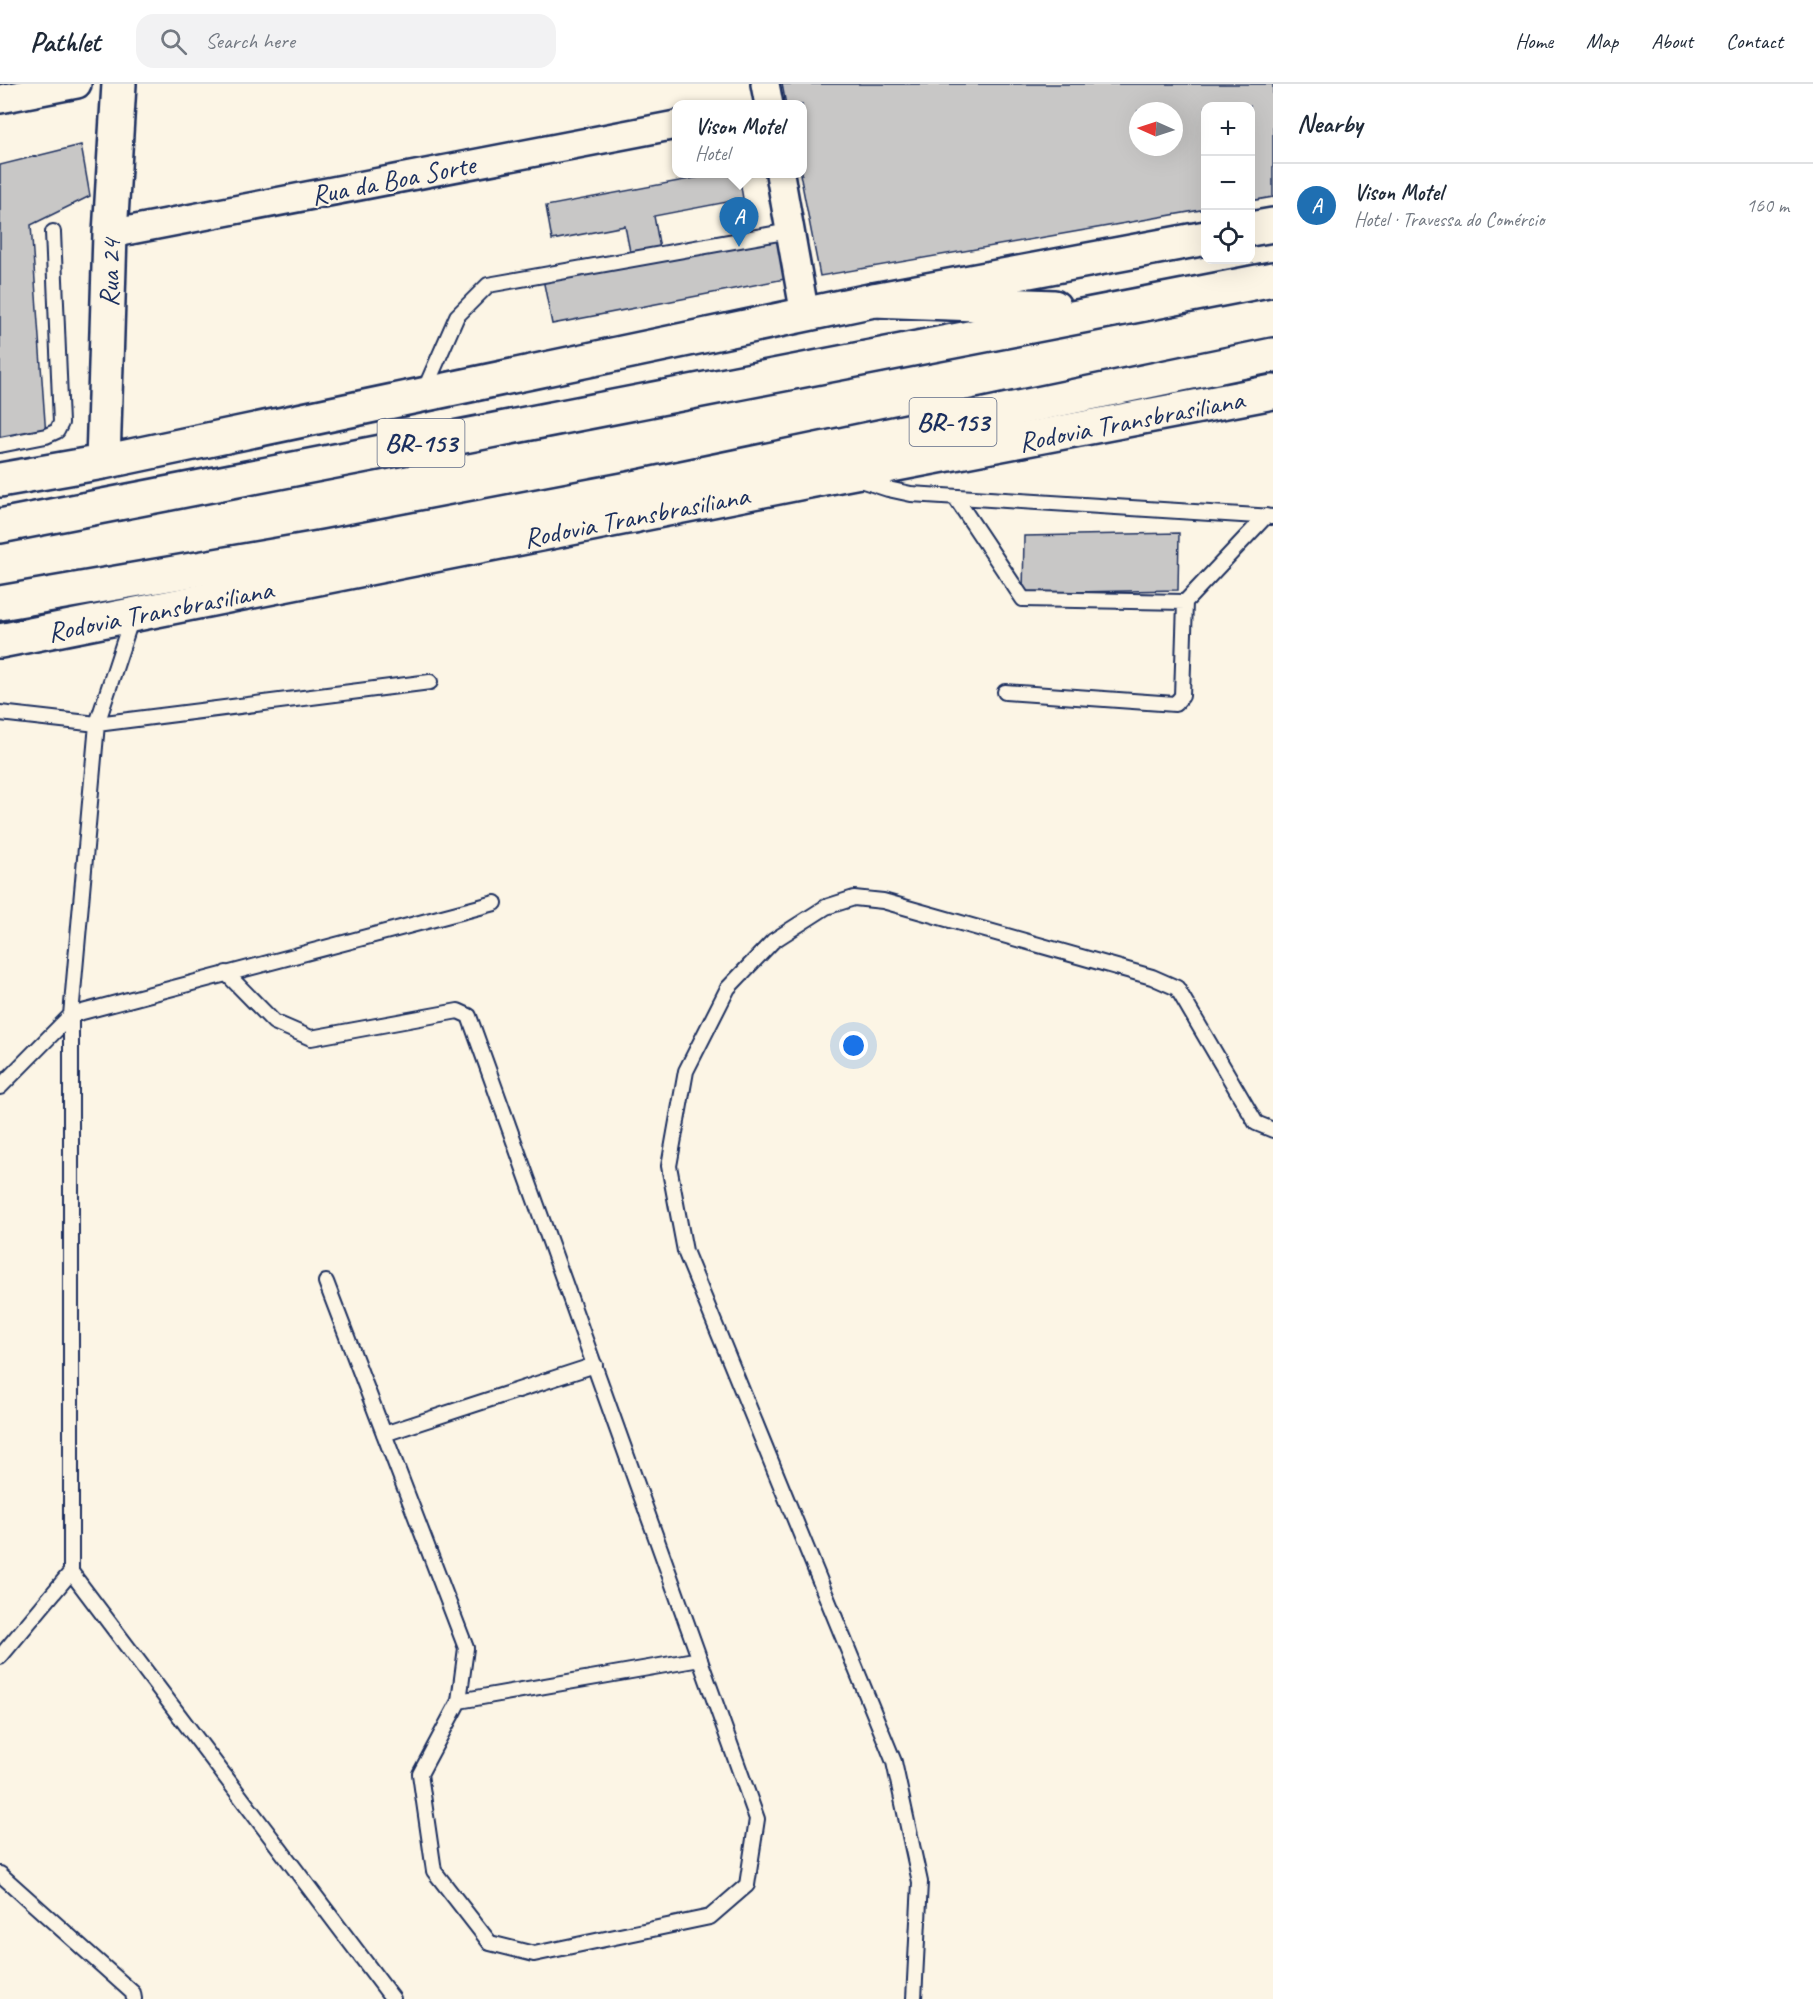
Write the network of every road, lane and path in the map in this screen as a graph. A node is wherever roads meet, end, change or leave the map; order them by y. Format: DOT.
graph roads {
  1 [pos="77,84"];
  2 [pos="119,84"];
  3 [pos="765,84"];
  4 [pos="0,99"];
  5 [pos="767,100"];
  6 [pos="672,126"];
  7 [pos="781,178"];
  8 [pos="1273,225"];
  9 [pos="1255,228"];
  10 [pos="790,231"];
  11 [pos="53,232"];
  12 [pos="110,234"];
  13 [pos="1201,238"];
  14 [pos="1273,279"];
  15 [pos="874,300"];
  16 [pos="1113,309"];
  17 [pos="805,315"];
  18 [pos="1273,355"];
  19 [pos="1273,392"];
  20 [pos="422,396"];
  21 [pos="0,445"];
  22 [pos="103,462"];
  23 [pos="844,474"];
  24 [pos="0,480"];
  25 [pos="955,497"];
  26 [pos="634,516"];
  27 [pos="1270,517"];
  28 [pos="0,526"];
  29 [pos="324,547"];
  30 [pos="1185,602"];
  31 [pos="0,603"];
  32 [pos="132,616"];
  33 [pos="0,641"];
  34 [pos="430,682"];
  35 [pos="1005,692"];
  36 [pos="0,713"];
  37 [pos="97,724"];
  38 [pos="495,903"];
  39 [pos="226,973"];
  40 [pos="71,1015"];
  41 [pos="0,1087"];
  42 [pos="1273,1130"];
  43 [pos="326,1282"];
  44 [pos="595,1365"];
  45 [pos="384,1434"];
  46 [pos="71,1572"];
  47 [pos="0,1657"];
  48 [pos="700,1659"];
  49 [pos="459,1701"];
  50 [pos="0,1874"];
  51 [pos="134,1999"];
  52 [pos="393,1999"];
  53 [pos="914,1999"];
  1 -- 4 [label="street"];
  2 -- 12 [label="main road, Rua 24"];
  3 -- 5 [label="street"];
  6 -- 12 [label="street, Rua da Boa Sorte"];
  7 -- 10 [label="street"];
  8 -- 9 [label="main road"];
  10 -- 17 [label="street"];
  10 -- 20 [label="lane"];
  11 -- 21 [label="lane"];
  12 -- 22 [label="main road, Rua 24"];
  13 -- 15 [label="main road"];
  14 -- 16 [label="main road, BR-153"];
  15 -- 16 [label="main road"];
  15 -- 17 [label="main road"];
  16 -- 28 [label="main road, BR-153"];
  17 -- 20 [label="main road"];
  18 -- 29 [label="main road, Rodovia Transbrasiliana / BR-153"];
  19 -- 23 [label="main road, Rodovia Transbrasiliana"];
  20 -- 22 [label="main road"];
  22 -- 24 [label="main road"];
  23 -- 25 [label="lane"];
  23 -- 26 [label="main road, Rodovia Transbrasiliana"];
  25 -- 27 [label="lane"];
  25 -- 30 [label="lane"];
  26 -- 29 [label="main road"];
  26 -- 32 [label="main road, Rodovia Transbrasiliana"];
  27 -- 30 [label="lane"];
  29 -- 31 [label="main road, Rodovia Transbrasiliana / BR-153"];
  30 -- 35 [label="lane"];
  32 -- 33 [label="main road, Rodovia Transbrasiliana"];
  32 -- 37 [label="lane"];
  34 -- 37 [label="lane"];
  36 -- 37 [label="lane"];
  37 -- 40 [label="lane"];
  38 -- 39 [label="lane"];
  39 -- 40 [label="lane"];
  39 -- 44 [label="lane"];
  40 -- 41 [label="lane"];
  40 -- 46 [label="lane"];
  42 -- 53 [label="lane"];
  43 -- 45 [label="lane"];
  44 -- 45 [label="lane"];
  44 -- 48 [label="lane"];
  45 -- 49 [label="lane"];
  46 -- 47 [label="lane"];
  46 -- 52 [label="lane"];
  48 -- 49 [label="lane"];
  48 -- 49 [label="lane"];
  50 -- 51 [label="lane"];
}
